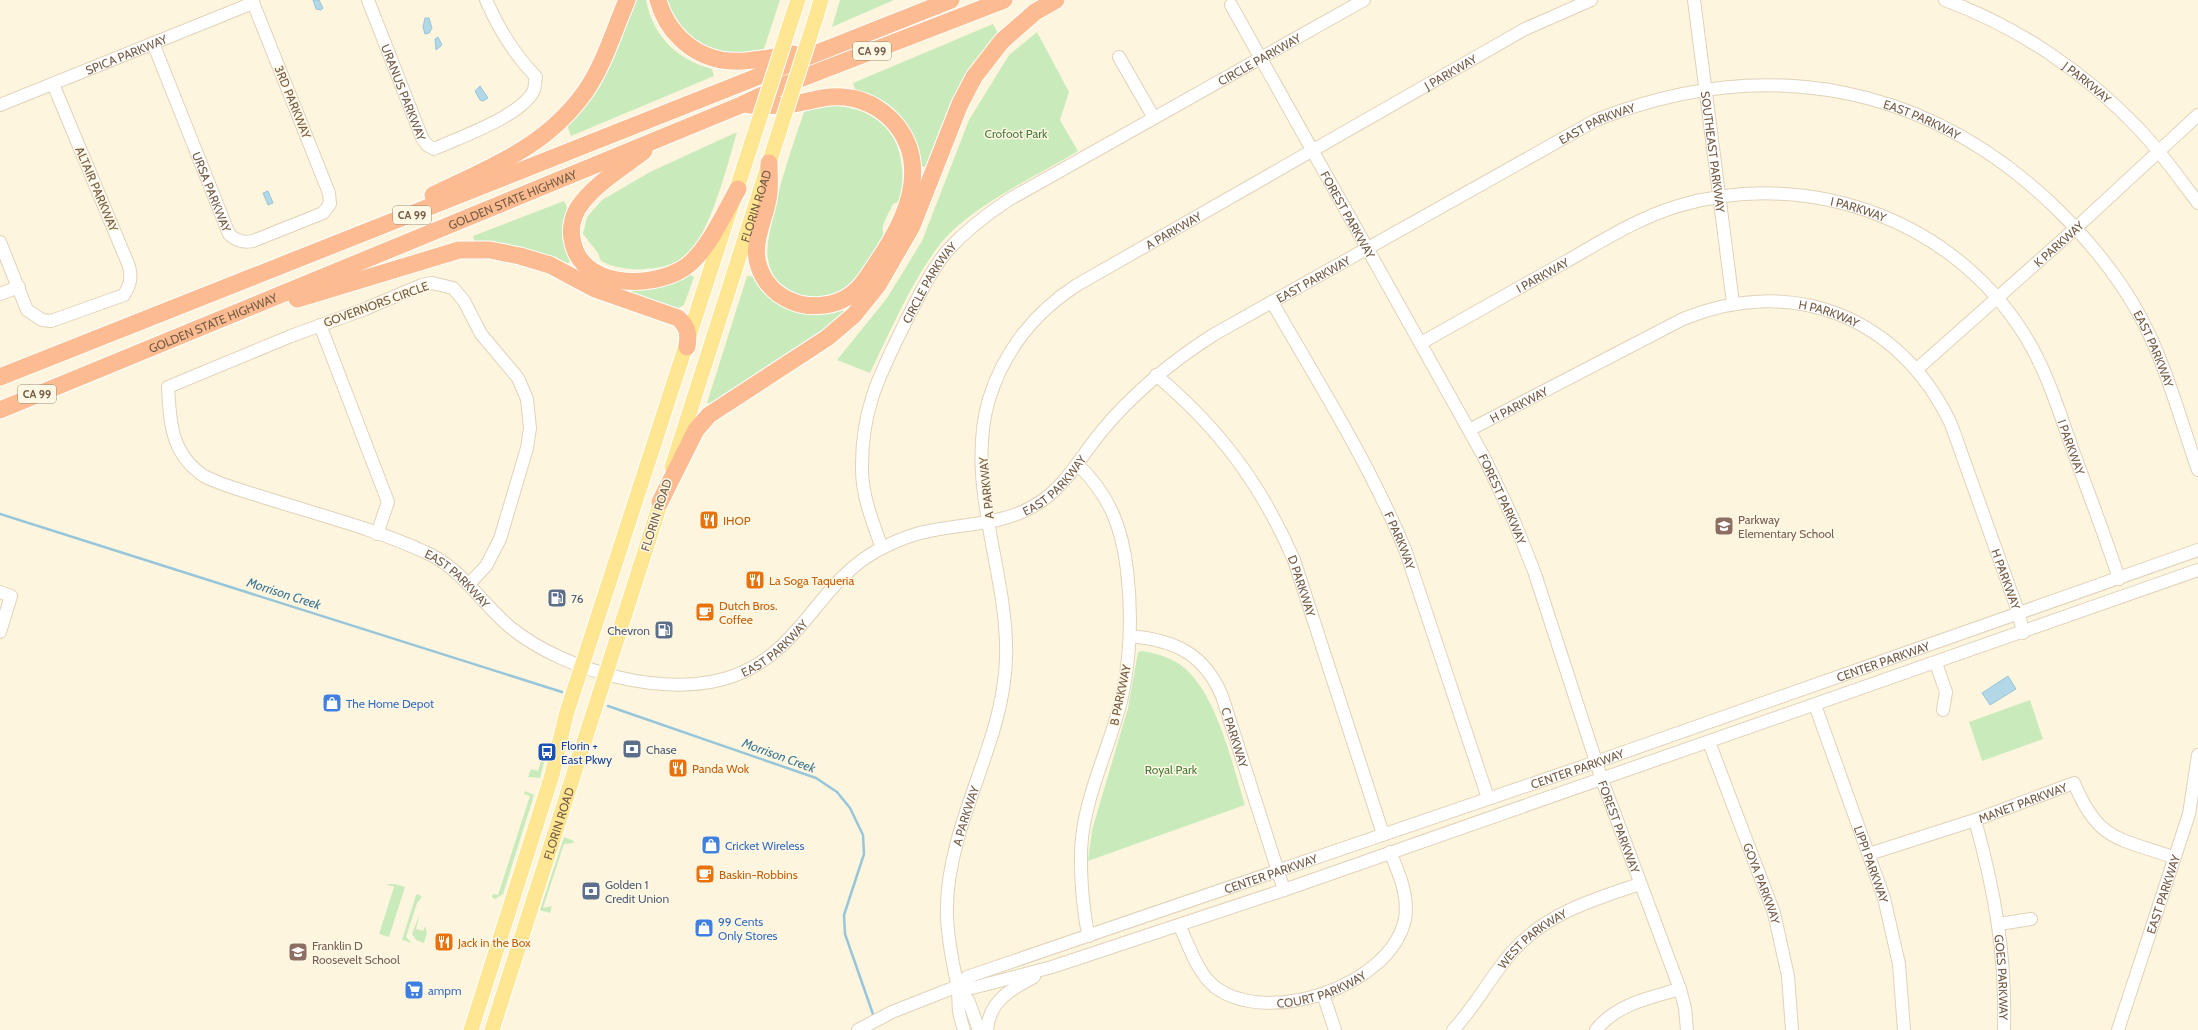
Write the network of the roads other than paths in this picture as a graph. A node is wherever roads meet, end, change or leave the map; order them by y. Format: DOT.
graph roads {
  1 [pos="368,0"];
  2 [pos="486,0"];
  3 [pos="627,0"];
  4 [pos="658,0"];
  5 [pos="798,0"];
  6 [pos="821,0"];
  7 [pos="927,0"];
  8 [pos="951,0"];
  9 [pos="1004,0"];
  10 [pos="1056,0"];
  11 [pos="1364,0"];
  12 [pos="1590,0"];
  13 [pos="1694,0"];
  14 [pos="1945,0"];
  15 [pos="253,2"];
  16 [pos="1231,5"];
  17 [pos="883,27"];
  18 [pos="153,43"];
  19 [pos="824,51"];
  20 [pos="1119,57"];
  21 [pos="1261,58"];
  22 [pos="53,84"];
  23 [pos="1705,89"];
  24 [pos="0,105"];
  25 [pos="741,105"];
  26 [pos="2198,115"];
  27 [pos="1154,118"];
  28 [pos="662,137"];
  29 [pos="1313,150"];
  30 [pos="2158,151"];
  31 [pos="769,163"];
  32 [pos="738,189"];
  33 [pos="1719,197"];
  34 [pos="2198,203"];
  35 [pos="330,204"];
  36 [pos="2077,227"];
  37 [pos="0,242"];
  38 [pos="1368,248"];
  39 [pos="317,252"];
  40 [pos="19,287"];
  41 [pos="0,294"];
  42 [pos="1996,297"];
  43 [pos="1272,302"];
  44 [pos="1733,304"];
  45 [pos="320,325"];
  46 [pos="194,331"];
  47 [pos="1421,343"];
  48 [pos="687,347"];
  49 [pos="1917,369"];
  50 [pos="1156,376"];
  51 [pos="0,378"];
  52 [pos="168,387"];
  53 [pos="0,410"];
  54 [pos="1469,430"];
  55 [pos="1077,464"];
  56 [pos="2198,470"];
  57 [pos="660,502"];
  58 [pos="989,522"];
  59 [pos="377,534"];
  60 [pos="882,548"];
  61 [pos="2198,550"];
  62 [pos="2198,570"];
  63 [pos="2119,579"];
  64 [pos="469,584"];
  65 [pos="6,594"];
  66 [pos="2019,614"];
  67 [pos="0,632"];
  68 [pos="2023,633"];
  69 [pos="1130,636"];
  70 [pos="1936,663"];
  71 [pos="582,666"];
  72 [pos="605,673"];
  73 [pos="1815,705"];
  74 [pos="1943,710"];
  75 [pos="1709,742"];
  76 [pos="2198,755"];
  77 [pos="1596,762"];
  78 [pos="1602,780"];
  79 [pos="1488,798"];
  80 [pos="1975,820"];
  81 [pos="1383,834"];
  82 [pos="1390,852"];
  83 [pos="1869,854"];
  84 [pos="2173,857"];
  85 [pos="1278,870"];
  86 [pos="1640,884"];
  87 [pos="1284,890"];
  88 [pos="2031,919"];
  89 [pos="1999,924"];
  90 [pos="1179,925"];
  91 [pos="1089,936"];
  92 [pos="1052,967"];
  93 [pos="958,986"];
  94 [pos="1680,989"];
  95 [pos="1323,994"];
  96 [pos="471,1030"];
  97 [pos="492,1030"];
  98 [pos="858,1030"];
  99 [pos="964,1030"];
  100 [pos="979,1030"];
  101 [pos="987,1030"];
  102 [pos="1335,1030"];
  103 [pos="1453,1030"];
  104 [pos="1596,1030"];
  105 [pos="1687,1030"];
  106 [pos="1792,1030"];
  107 [pos="1904,1030"];
  108 [pos="2004,1030"];
  109 [pos="2118,1030"];
  1 -- 2 [label="street, URANUS PARKWAY"];
  3 -- 39 [label="highway"];
  4 -- 19 [label="highway"];
  5 -- 32 [label="main road, FLORIN ROAD, bridge"];
  6 -- 31 [label="main road, FLORIN ROAD, bridge"];
  7 -- 17 [label="highway"];
  8 -- 17 [label="highway, GOLDEN STATE HIGHWAY / CA 99"];
  9 -- 25 [label="highway, GOLDEN STATE HIGHWAY / CA 99"];
  10 -- 57 [label="highway"];
  11 -- 21 [label="street, CIRCLE PARKWAY"];
  12 -- 29 [label="street, J PARKWAY"];
  13 -- 23 [label="street, SOUTHEAST PARKWAY"];
  14 -- 30 [label="street, J PARKWAY"];
  15 -- 18 [label="street, SPICA PARKWAY"];
  15 -- 35 [label="street, 3RD PARKWAY"];
  16 -- 21 [label="street, FOREST PARKWAY"];
  17 -- 19 [label="highway, GOLDEN STATE HIGHWAY / CA 99"];
  18 -- 22 [label="street, SPICA PARKWAY"];
  18 -- 35 [label="street, URSA PARKWAY"];
  19 -- 39 [label="highway, GOLDEN STATE HIGHWAY / CA 99"];
  20 -- 27 [label="street"];
  21 -- 27 [label="street, CIRCLE PARKWAY"];
  21 -- 29 [label="street, FOREST PARKWAY"];
  22 -- 24 [label="street, SPICA PARKWAY"];
  22 -- 40 [label="street, ALTAIR PARKWAY"];
  23 -- 33 [label="street, SOUTHEAST PARKWAY"];
  23 -- 36 [label="street, EAST PARKWAY"];
  23 -- 38 [label="street, EAST PARKWAY"];
  25 -- 28 [label="highway, GOLDEN STATE HIGHWAY / CA 99"];
  25 -- 31 [label="highway"];
  26 -- 30 [label="street, K PARKWAY"];
  27 -- 60 [label="street, CIRCLE PARKWAY"];
  28 -- 32 [label="highway"];
  28 -- 46 [label="highway, GOLDEN STATE HIGHWAY / CA 99"];
  29 -- 38 [label="street, FOREST PARKWAY"];
  29 -- 58 [label="street, A PARKWAY"];
  30 -- 34 [label="street, J PARKWAY"];
  30 -- 36 [label="street, K PARKWAY"];
  31 -- 57 [label="main road, FLORIN ROAD"];
  32 -- 48 [label="main road, FLORIN ROAD"];
  33 -- 42 [label="street, I PARKWAY"];
  33 -- 44 [label="street, SOUTHEAST PARKWAY"];
  33 -- 47 [label="street, I PARKWAY"];
  36 -- 42 [label="street, K PARKWAY"];
  36 -- 56 [label="street, EAST PARKWAY"];
  37 -- 40 [label="street"];
  38 -- 43 [label="street, EAST PARKWAY"];
  38 -- 47 [label="street, FOREST PARKWAY"];
  39 -- 51 [label="highway, GOLDEN STATE HIGHWAY / CA 99"];
  40 -- 41 [label="street"];
  42 -- 49 [label="street, K PARKWAY"];
  42 -- 63 [label="street, I PARKWAY"];
  43 -- 50 [label="street, EAST PARKWAY"];
  43 -- 79 [label="street, F PARKWAY"];
  44 -- 49 [label="street, H PARKWAY"];
  44 -- 54 [label="street, H PARKWAY"];
  45 -- 52 [label="street, GOVERNORS CIRCLE"];
  45 -- 59 [label="street"];
  45 -- 64 [label="street, GOVERNORS CIRCLE"];
  46 -- 48 [label="highway"];
  46 -- 53 [label="highway, GOLDEN STATE HIGHWAY / CA 99"];
  47 -- 54 [label="street, FOREST PARKWAY"];
  48 -- 71 [label="main road, FLORIN ROAD"];
  49 -- 66 [label="street, H PARKWAY"];
  50 -- 55 [label="street, EAST PARKWAY"];
  50 -- 81 [label="street, D PARKWAY"];
  52 -- 59 [label="street, EAST PARKWAY"];
  54 -- 77 [label="street, FOREST PARKWAY"];
  55 -- 58 [label="street, EAST PARKWAY"];
  55 -- 69 [label="street, B PARKWAY"];
  57 -- 72 [label="main road, FLORIN ROAD"];
  58 -- 60 [label="street, EAST PARKWAY"];
  58 -- 93 [label="street, A PARKWAY"];
  59 -- 64 [label="street, EAST PARKWAY"];
  60 -- 72 [label="street, EAST PARKWAY"];
  61 -- 63 [label="street, CENTER PARKWAY"];
  62 -- 68 [label="street, CENTER PARKWAY"];
  63 -- 66 [label="street, CENTER PARKWAY"];
  64 -- 71 [label="street, EAST PARKWAY"];
  65 -- 67 [label="street"];
  66 -- 68 [label="street, H PARKWAY"];
  66 -- 77 [label="street, CENTER PARKWAY"];
  68 -- 70 [label="street, CENTER PARKWAY"];
  69 -- 85 [label="street, C PARKWAY"];
  69 -- 91 [label="street, B PARKWAY"];
  70 -- 73 [label="street, CENTER PARKWAY"];
  70 -- 74 [label="street, CENTER PARKWAY"];
  71 -- 72 [label="street, EAST PARKWAY"];
  71 -- 96 [label="main road, FLORIN ROAD"];
  72 -- 97 [label="main road, FLORIN ROAD"];
  73 -- 75 [label="street, CENTER PARKWAY"];
  73 -- 83 [label="street, LIPPI PARKWAY"];
  75 -- 78 [label="street, CENTER PARKWAY"];
  75 -- 106 [label="street, GOYA PARKWAY"];
  76 -- 84 [label="street, EAST PARKWAY"];
  77 -- 78 [label="street, FOREST PARKWAY"];
  77 -- 79 [label="street, CENTER PARKWAY"];
  78 -- 82 [label="street, CENTER PARKWAY"];
  78 -- 86 [label="street, FOREST PARKWAY"];
  79 -- 81 [label="street, CENTER PARKWAY"];
  80 -- 83 [label="street, MANET PARKWAY"];
  80 -- 84 [label="street, MANET PARKWAY"];
  80 -- 89 [label="street, GOES PARKWAY"];
  81 -- 85 [label="street, CENTER PARKWAY"];
  82 -- 87 [label="street, CENTER PARKWAY"];
  82 -- 95 [label="street, COURT PARKWAY"];
  83 -- 107 [label="street, LIPPI PARKWAY"];
  84 -- 109 [label="street, EAST PARKWAY"];
  85 -- 87 [label="street, C PARKWAY"];
  85 -- 91 [label="street, CENTER PARKWAY"];
  86 -- 94 [label="street, FOREST PARKWAY"];
  86 -- 103 [label="street, WEST PARKWAY"];
  87 -- 90 [label="street, CENTER PARKWAY"];
  88 -- 89 [label="street, GOES PARKWAY"];
  89 -- 108 [label="street, GOES PARKWAY"];
  90 -- 92 [label="street, CENTER PARKWAY"];
  90 -- 95 [label="street, COURT PARKWAY"];
  91 -- 93 [label="street, CENTER PARKWAY"];
  92 -- 93 [label="street, CENTER PARKWAY"];
  92 -- 101 [label="street"];
  93 -- 98 [label="street, CENTER PARKWAY"];
  93 -- 99 [label="street, A PARKWAY"];
  93 -- 100 [label="street, A PARKWAY"];
  94 -- 104 [label="street"];
  94 -- 105 [label="street, FOREST PARKWAY"];
  95 -- 102 [label="street"];
}
